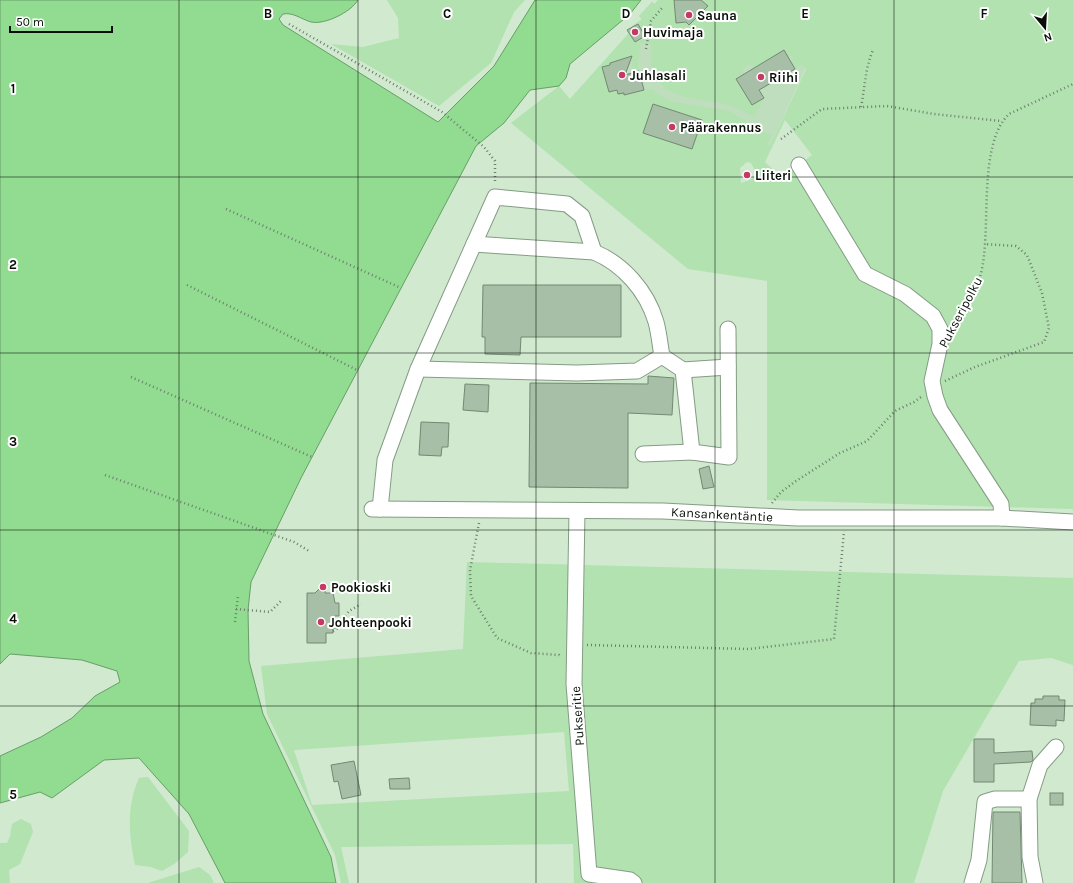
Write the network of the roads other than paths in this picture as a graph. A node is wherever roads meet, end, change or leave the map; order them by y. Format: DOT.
graph roads {
  1 [pos="799,165"];
  2 [pos="474,244"];
  3 [pos="594,252"];
  4 [pos="728,328"];
  5 [pos="662,356"];
  6 [pos="728,367"];
  7 [pos="418,369"];
  8 [pos="683,370"];
  9 [pos="692,452"];
  10 [pos="643,454"];
  11 [pos="578,511"];
  12 [pos="1002,518"];
  13 [pos="1073,522"];
  14 [pos="1056,747"];
  15 [pos="1029,799"];
  16 [pos="634,883"];
  17 [pos="972,883"];
  18 [pos="1035,883"];
  1 -- 12 [label="street, Pukseripolku"];
  2 -- 3 [label="street"];
  2 -- 3 [label="street"];
  2 -- 7 [label="street"];
  3 -- 5 [label="street"];
  4 -- 6 [label="street"];
  5 -- 7 [label="street"];
  5 -- 8 [label="street"];
  6 -- 8 [label="street"];
  6 -- 9 [label="street"];
  7 -- 11 [label="street, Kansankentäntie"];
  8 -- 9 [label="street"];
  9 -- 10 [label="street"];
  11 -- 12 [label="street, Kansankentäntie"];
  11 -- 16 [label="street, Pukseritie"];
  12 -- 13 [label="street, Kansankentäntie"];
  14 -- 15 [label="street"];
  15 -- 17 [label="street"];
  15 -- 18 [label="street"];
}
